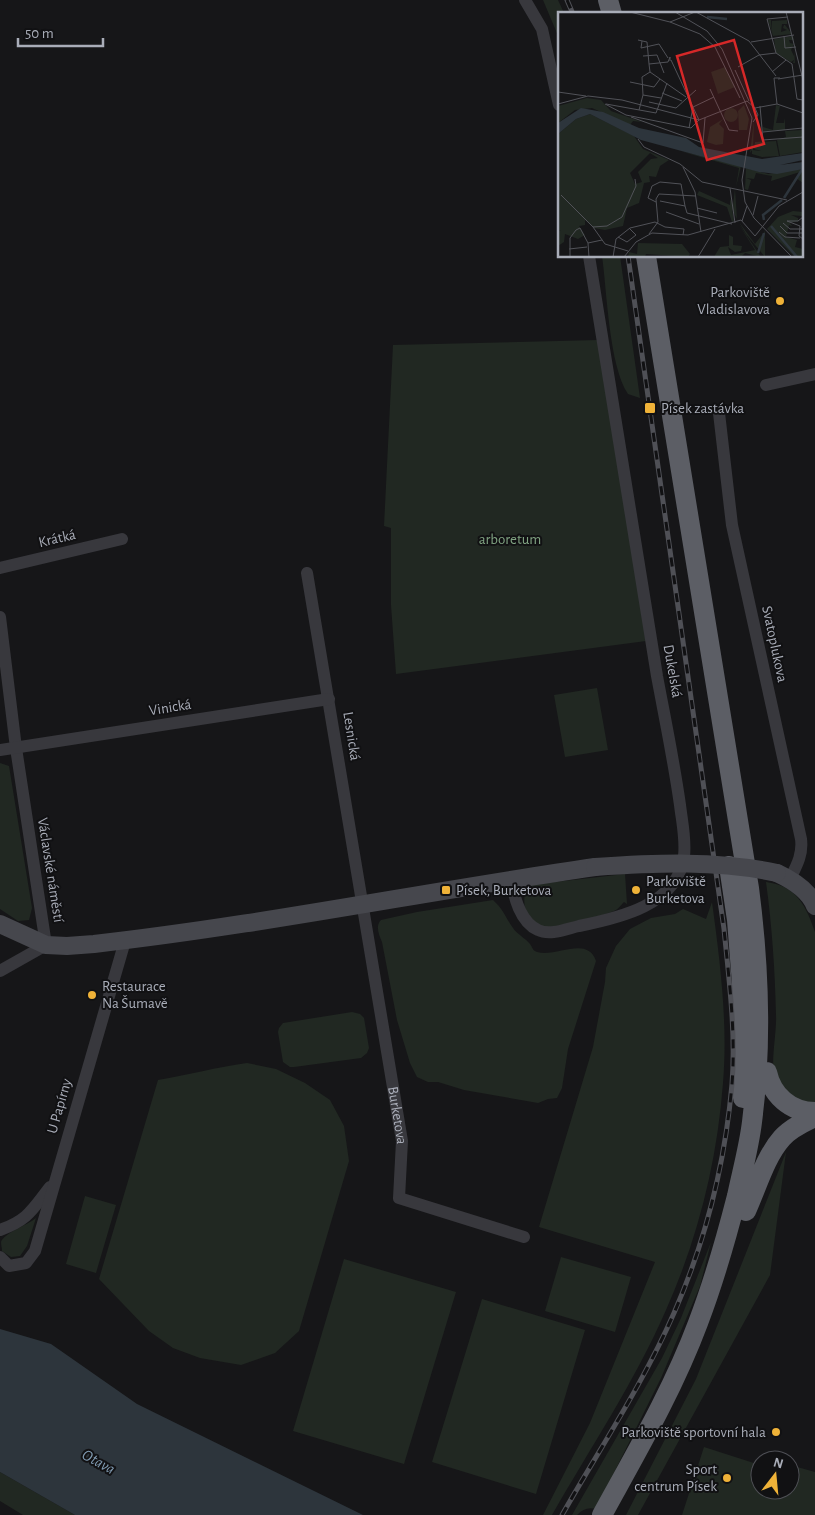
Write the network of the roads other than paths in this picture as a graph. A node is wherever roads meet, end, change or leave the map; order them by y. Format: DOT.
graph roads {
  1 [pos="525,0"];
  2 [pos="558,101"];
  3 [pos="589,258"];
  4 [pos="646,258"];
  5 [pos="660,258"];
  6 [pos="815,374"];
  7 [pos="766,386"];
  8 [pos="719,413"];
  9 [pos="122,540"];
  10 [pos="0,568"];
  11 [pos="307,573"];
  12 [pos="0,617"];
  13 [pos="5,696"];
  14 [pos="330,699"];
  15 [pos="16,748"];
  16 [pos="0,750"];
  17 [pos="729,866"];
  18 [pos="784,876"];
  19 [pos="511,879"];
  20 [pos="362,905"];
  21 [pos="815,906"];
  22 [pos="0,924"];
  23 [pos="125,941"];
  24 [pos="46,945"];
  25 [pos="0,971"];
  26 [pos="767,1072"];
  27 [pos="815,1112"];
  28 [pos="815,1117"];
  29 [pos="54,1182"];
  30 [pos="740,1211"];
  31 [pos="0,1230"];
  32 [pos="524,1237"];
  33 [pos="5,1262"];
  34 [pos="602,1515"];
  35 [pos="617,1515"];
  1 -- 2 [label="street"];
  3 -- 19 [label="street, Dukelská"];
  4 -- 30 [label="highway"];
  5 -- 26 [label="highway"];
  6 -- 7 [label="street"];
  8 -- 18 [label="street, Svatoplukova"];
  9 -- 10 [label="street, Krátká"];
  11 -- 14 [label="street, Lesnická"];
  12 -- 13 [label="street, Václavské náměstí"];
  13 -- 15 [label="street, Václavské náměstí"];
  14 -- 15 [label="street, Vinická"];
  14 -- 20 [label="street, Lesnická"];
  15 -- 16 [label="street"];
  15 -- 24 [label="street, Václavské náměstí"];
  17 -- 18 [label="main road, bridge"];
  17 -- 19 [label="main road, bridge"];
  17 -- 30 [label="highway"];
  18 -- 21 [label="main road"];
  19 -- 20 [label="main road"];
  20 -- 23 [label="main road"];
  20 -- 32 [label="street, Burketova"];
  22 -- 24 [label="main road"];
  23 -- 24 [label="main road"];
  23 -- 29 [label="street, U Papírny"];
  24 -- 25 [label="street, Václavské náměstí"];
  26 -- 27 [label="highway"];
  26 -- 30 [label="highway"];
  28 -- 30 [label="highway"];
  29 -- 31 [label="street"];
  29 -- 33 [label="street, U Papírny"];
  30 -- 34 [label="highway"];
  30 -- 35 [label="highway"];
}
